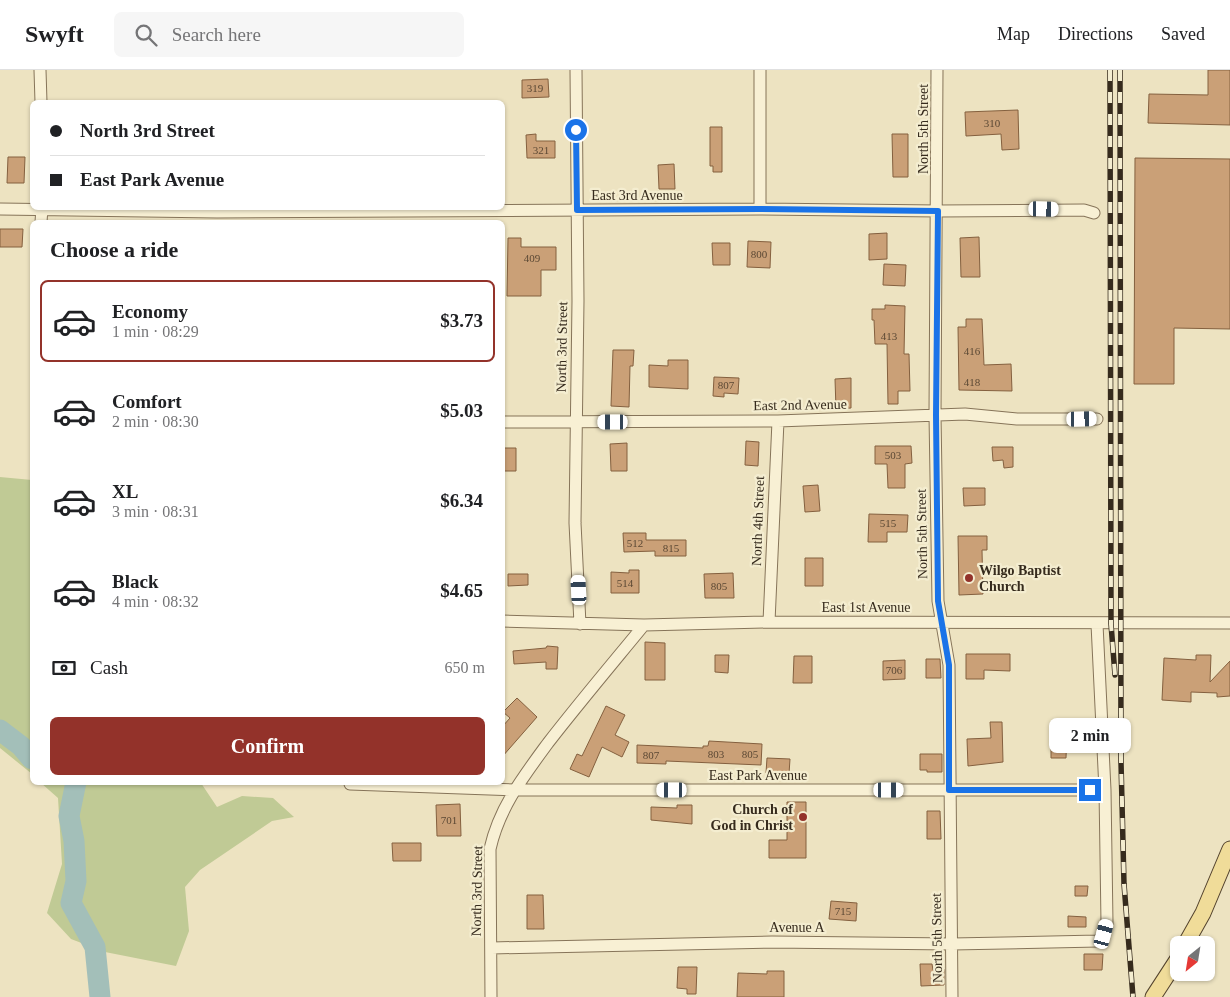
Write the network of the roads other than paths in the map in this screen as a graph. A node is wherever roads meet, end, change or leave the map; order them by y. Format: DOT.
graph roads {
  1 [pos="40,70"];
  2 [pos="576,70"];
  3 [pos="760,70"];
  4 [pos="938,70"];
  5 [pos="41,100"];
  6 [pos="760,209"];
  7 [pos="0,210"];
  8 [pos="577,210"];
  9 [pos="938,211"];
  10 [pos="1094,212"];
  11 [pos="42,214"];
  12 [pos="396,217"];
  13 [pos="936,415"];
  14 [pos="1098,419"];
  15 [pos="778,421"];
  16 [pos="505,422"];
  17 [pos="576,422"];
  18 [pos="505,621"];
  19 [pos="769,622"];
  20 [pos="942,623"];
  21 [pos="1230,623"];
  22 [pos="580,624"];
  23 [pos="1097,624"];
  24 [pos="644,625"];
  25 [pos="377,785"];
  26 [pos="514,790"];
  27 [pos="949,790"];
  28 [pos="1105,790"];
  29 [pos="1230,849"];
  30 [pos="1190,936"];
  31 [pos="952,944"];
  32 [pos="492,948"];
  33 [pos="1170,971"];
  34 [pos="491,997"];
  35 [pos="952,997"];
  36 [pos="1154,997"];
  1 -- 5 [label="street"];
  2 -- 8 [label="street, North 3rd Street"];
  3 -- 6 [label="street"];
  4 -- 9 [label="street, North 5th Street"];
  6 -- 8 [label="street, East 3rd Avenue"];
  6 -- 9 [label="street, East 3rd Avenue"];
  7 -- 11 [label="street, East 3rd Avenue"];
  8 -- 12 [label="street, East 3rd Avenue"];
  8 -- 17 [label="street, North 3rd Street"];
  9 -- 10 [label="street, East 3rd Avenue"];
  9 -- 13 [label="street, North 5th Street"];
  11 -- 12 [label="street, East 3rd Avenue"];
  13 -- 14 [label="street, East 2nd Avenue"];
  13 -- 15 [label="street, East 2nd Avenue"];
  13 -- 20 [label="street, North 5th Street"];
  15 -- 17 [label="street, East 2nd Avenue"];
  15 -- 19 [label="street, North 4th Street"];
  16 -- 17 [label="street, East 2nd Avenue"];
  17 -- 22 [label="street, North 3rd Street"];
  18 -- 22 [label="street, East 1st Avenue"];
  19 -- 20 [label="street, East 1st Avenue"];
  19 -- 24 [label="street, East 1st Avenue"];
  20 -- 23 [label="street, East 1st Avenue"];
  20 -- 27 [label="street, North 5th Street"];
  21 -- 23 [label="street, East 1st Avenue"];
  22 -- 24 [label="street, East 1st Avenue"];
  23 -- 28 [label="street"];
  24 -- 26 [label="street, North 3rd Street"];
  25 -- 26 [label="street, East Park Avenue"];
  26 -- 27 [label="street, East Park Avenue"];
  26 -- 32 [label="street, North 3rd Street"];
  27 -- 28 [label="street, East Park Avenue"];
  27 -- 31 [label="street, North 5th Street"];
  28 -- 31 [label="street, Avenue A"];
  29 -- 30 [label="main road"];
  31 -- 32 [label="street, Avenue A"];
  31 -- 35 [label="street, North 5th Street"];
  32 -- 34 [label="street, North 3rd Street"];
  33 -- 36 [label="main road"];
}
